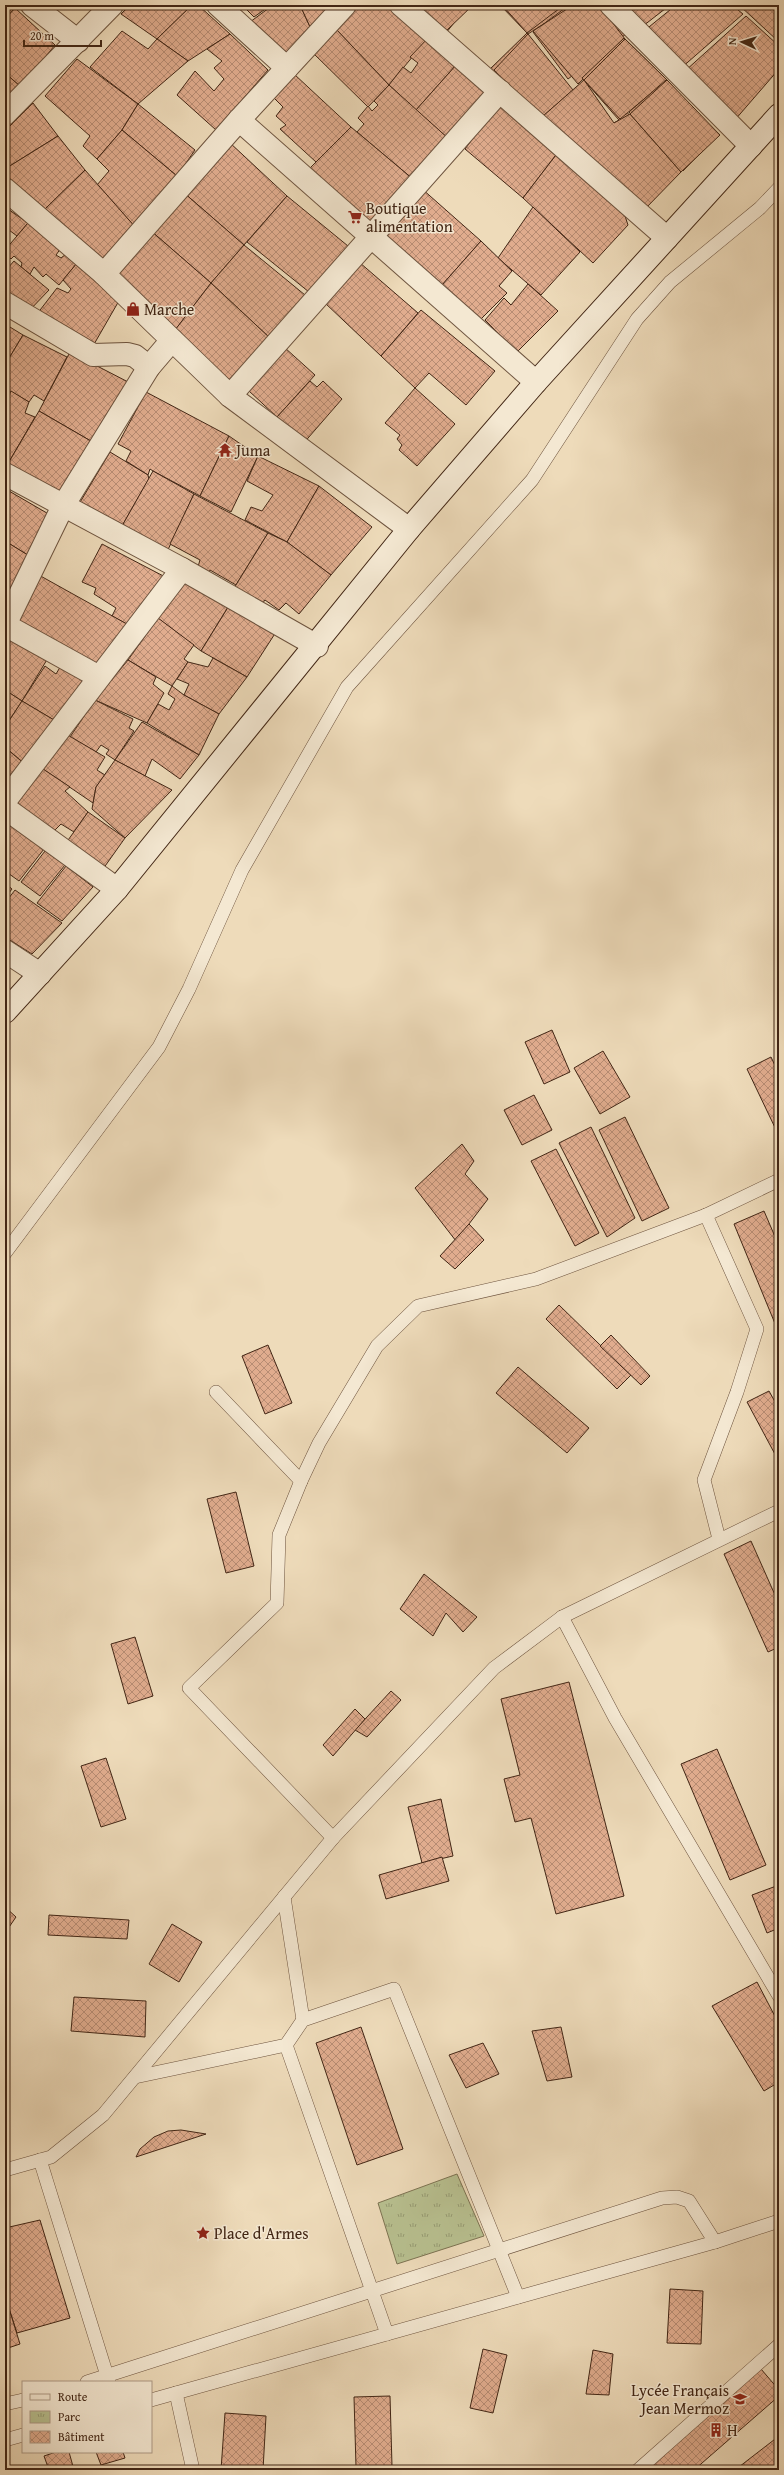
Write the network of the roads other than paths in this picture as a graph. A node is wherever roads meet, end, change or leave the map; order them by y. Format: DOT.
graph roads {
  1 [pos="32,5"];
  2 [pos="112,5"];
  3 [pos="218,5"];
  4 [pos="345,5"];
  5 [pos="401,5"];
  6 [pos="611,5"];
  7 [pos="78,41"];
  8 [pos="287,68"];
  9 [pos="500,92"];
  10 [pos="5,114"];
  11 [pos="779,116"];
  12 [pos="239,120"];
  13 [pos="751,146"];
  14 [pos="779,188"];
  15 [pos="5,189"];
  16 [pos="371,237"];
  17 [pos="667,238"];
  18 [pos="104,274"];
  19 [pos="5,303"];
  20 [pos="172,340"];
  21 [pos="149,367"];
  22 [pos="536,382"];
  23 [pos="230,396"];
  24 [pos="5,474"];
  25 [pos="63,506"];
  26 [pos="409,529"];
  27 [pos="182,569"];
  28 [pos="7,617"];
  29 [pos="317,646"];
  30 [pos="99,677"];
  31 [pos="5,801"];
  32 [pos="5,808"];
  33 [pos="117,889"];
  34 [pos="5,951"];
  35 [pos="40,974"];
  36 [pos="5,1012"];
  37 [pos="779,1180"];
  38 [pos="706,1215"];
  39 [pos="5,1253"];
  40 [pos="216,1392"];
  41 [pos="301,1481"];
  42 [pos="779,1511"];
  43 [pos="720,1539"];
  44 [pos="562,1617"];
  45 [pos="333,1838"];
  46 [pos="284,1897"];
  47 [pos="779,1996"];
  48 [pos="304,2020"];
  49 [pos="286,2045"];
  50 [pos="135,2077"];
  51 [pos="40,2160"];
  52 [pos="5,2170"];
  53 [pos="779,2221"];
  54 [pos="714,2242"];
  55 [pos="499,2250"];
  56 [pos="372,2291"];
  57 [pos="518,2297"];
  58 [pos="387,2334"];
  59 [pos="779,2345"];
  60 [pos="109,2379"];
  61 [pos="95,2381"];
  62 [pos="176,2393"];
  63 [pos="22,2400"];
  64 [pos="152,2400"];
  65 [pos="5,2404"];
  66 [pos="22,2435"];
  67 [pos="5,2440"];
  68 [pos="193,2470"];
  69 [pos="638,2470"];
  1 -- 7 [label="street"];
  2 -- 7 [label="street"];
  3 -- 8 [label="street"];
  4 -- 8 [label="street"];
  5 -- 9 [label="street"];
  6 -- 13 [label="street"];
  7 -- 10 [label="street"];
  8 -- 12 [label="street"];
  9 -- 16 [label="street"];
  9 -- 17 [label="street"];
  11 -- 13 [label="street"];
  12 -- 16 [label="street"];
  12 -- 18 [label="street"];
  13 -- 17 [label="street"];
  14 -- 39 [label="lane"];
  15 -- 18 [label="street"];
  16 -- 22 [label="street"];
  16 -- 23 [label="street"];
  17 -- 22 [label="street"];
  18 -- 20 [label="street"];
  19 -- 21 [label="street"];
  20 -- 21 [label="street"];
  20 -- 23 [label="street"];
  21 -- 25 [label="street"];
  22 -- 26 [label="street"];
  23 -- 26 [label="street"];
  24 -- 25 [label="street"];
  25 -- 27 [label="street"];
  25 -- 28 [label="street"];
  26 -- 29 [label="street"];
  27 -- 29 [label="street"];
  27 -- 30 [label="street"];
  28 -- 30 [label="street"];
  29 -- 33 [label="street"];
  30 -- 31 [label="street"];
  32 -- 33 [label="street"];
  33 -- 35 [label="street"];
  34 -- 35 [label="street"];
  35 -- 36 [label="street"];
  37 -- 38 [label="lane"];
  38 -- 41 [label="lane"];
  38 -- 43 [label="lane"];
  40 -- 41 [label="lane"];
  41 -- 45 [label="lane"];
  42 -- 43 [label="lane"];
  43 -- 44 [label="lane"];
  44 -- 45 [label="lane"];
  44 -- 47 [label="lane"];
  45 -- 46 [label="lane"];
  46 -- 48 [label="lane"];
  46 -- 50 [label="lane"];
  48 -- 49 [label="lane"];
  48 -- 55 [label="lane"];
  49 -- 50 [label="lane"];
  49 -- 56 [label="lane"];
  50 -- 51 [label="lane"];
  51 -- 52 [label="lane"];
  51 -- 60 [label="lane"];
  53 -- 54 [label="lane"];
  54 -- 55 [label="lane"];
  54 -- 57 [label="lane"];
  55 -- 56 [label="lane"];
  55 -- 57 [label="lane"];
  56 -- 58 [label="lane"];
  56 -- 60 [label="lane"];
  57 -- 58 [label="lane"];
  58 -- 62 [label="lane"];
  59 -- 69 [label="lane"];
  60 -- 61 [label="lane"];
  62 -- 64 [label="lane"];
  62 -- 68 [label="lane"];
  63 -- 65 [label="lane"];
  66 -- 67 [label="lane"];
}
